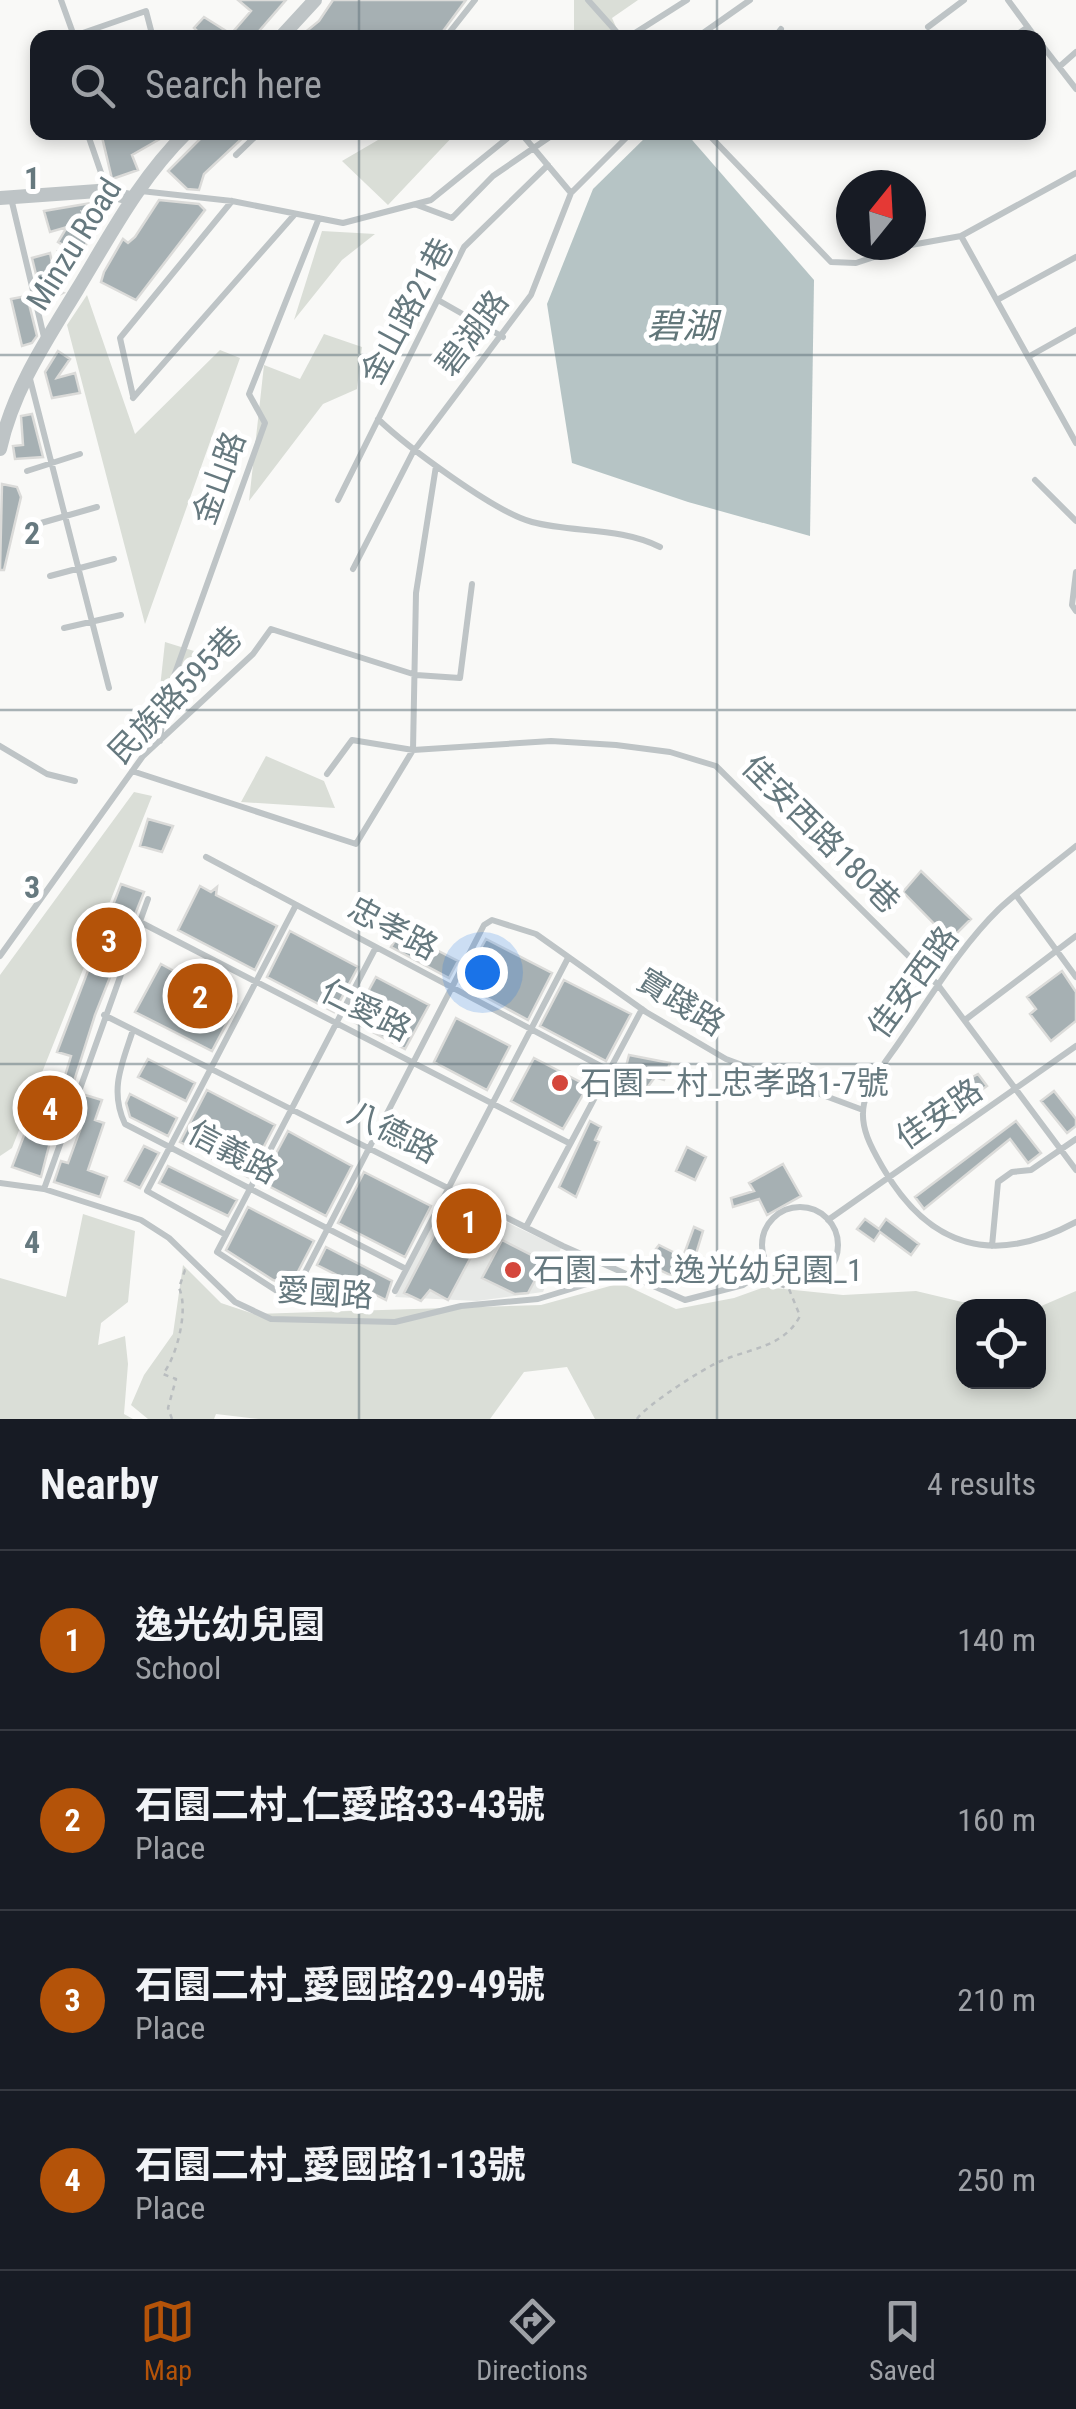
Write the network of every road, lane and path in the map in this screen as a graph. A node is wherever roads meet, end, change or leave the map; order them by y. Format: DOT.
graph roads {
  1 [pos="60,0"];
  2 [pos="474,0"];
  3 [pos="588,0"];
  4 [pos="687,0"];
  5 [pos="750,0"];
  6 [pos="964,0"];
  7 [pos="1008,0"];
  8 [pos="1024,0"];
  9 [pos="313,1"];
  10 [pos="1014,9"];
  11 [pos="928,27"];
  12 [pos="1028,27"];
  13 [pos="71,30"];
  14 [pos="93,30"];
  15 [pos="151,30"];
  16 [pos="287,30"];
  17 [pos="451,30"];
  18 [pos="617,30"];
  19 [pos="638,30"];
  20 [pos="707,30"];
  21 [pos="1024,30"];
  22 [pos="1030,30"];
  23 [pos="1046,50"];
  24 [pos="1076,52"];
  25 [pos="1059,67"];
  26 [pos="1076,89"];
  27 [pos="91,140"];
  28 [pos="178,140"];
  29 [pos="252,140"];
  30 [pos="508,140"];
  31 [pos="526,140"];
  32 [pos="546,140"];
  33 [pos="624,140"];
  34 [pos="714,140"];
  35 [pos="535,148"];
  36 [pos="236,155"];
  37 [pos="548,165"];
  38 [pos="1076,173"];
  39 [pos="571,192"];
  40 [pos="108,194"];
  41 [pos="134,195"];
  42 [pos="5,198"];
  43 [pos="232,201"];
  44 [pos="415,204"];
  45 [pos="296,213"];
  46 [pos="319,218"];
  47 [pos="961,236"];
  48 [pos="926,242"];
  49 [pos="1076,256"];
  50 [pos="865,260"];
  51 [pos="438,300"];
  52 [pos="997,300"];
  53 [pos="1076,330"];
  54 [pos="502,337"];
  55 [pos="45,343"];
  56 [pos="1028,357"];
  57 [pos="28,372"];
  58 [pos="4,410"];
  59 [pos="378,419"];
  60 [pos="1076,442"];
  61 [pos="0,449"];
  62 [pos="413,452"];
  63 [pos="80,454"];
  64 [pos="51,462"];
  65 [pos="436,466"];
  66 [pos="27,471"];
  67 [pos="1035,480"];
  68 [pos="338,500"];
  69 [pos="96,507"];
  70 [pos="65,518"];
  71 [pos="1076,521"];
  72 [pos="41,523"];
  73 [pos="660,547"];
  74 [pos="114,559"];
  75 [pos="78,569"];
  76 [pos="353,569"];
  77 [pos="1076,572"];
  78 [pos="50,576"];
  79 [pos="472,584"];
  80 [pos="1076,611"];
  81 [pos="121,615"];
  82 [pos="92,622"];
  83 [pos="64,628"];
  84 [pos="416,675"];
  85 [pos="108,688"];
  86 [pos="160,740"];
  87 [pos="0,746"];
  88 [pos="413,750"];
  89 [pos="132,771"];
  90 [pos="326,774"];
  91 [pos="75,781"];
  92 [pos="1076,846"];
  93 [pos="206,857"];
  94 [pos="1016,895"];
  95 [pos="148,899"];
  96 [pos="296,904"];
  97 [pos="140,922"];
  98 [pos="1076,936"];
  99 [pos="375,949"];
  100 [pos="1056,950"];
  101 [pos="0,956"];
  102 [pos="568,958"];
  103 [pos="1076,977"];
  104 [pos="256,982"];
  105 [pos="938,985"];
  106 [pos="452,987"];
  107 [pos="642,1009"];
  108 [pos="104,1015"];
  109 [pos="966,1020"];
  110 [pos="338,1024"];
  111 [pos="532,1029"];
  112 [pos="132,1030"];
  113 [pos="1076,1046"];
  114 [pos="414,1063"];
  115 [pos="212,1070"];
  116 [pos="610,1071"];
  117 [pos="1018,1090"];
  118 [pos="492,1104"];
  119 [pos="292,1109"];
  120 [pos="863,1110"];
  121 [pos="1076,1139"];
  122 [pos="569,1143"];
  123 [pos="369,1147"];
  124 [pos="171,1148"];
  125 [pos="1062,1150"];
  126 [pos="1076,1170"];
  127 [pos="889,1178"];
  128 [pos="0,1183"];
  129 [pos="44,1189"];
  130 [pos="250,1189"];
  131 [pos="448,1189"];
  132 [pos="828,1220"];
  133 [pos="1076,1222"];
  134 [pos="526,1228"];
  135 [pos="328,1229"];
  136 [pos="226,1235"];
  137 [pos="992,1246"];
  138 [pos="770,1266"];
  139 [pos="406,1269"];
  140 [pos="621,1273"];
  141 [pos="210,1277"];
  142 [pos="758,1277"];
  143 [pos="395,1291"];
  144 [pos="172,1419"];
  145 [pos="638,1419"];
  1 -- 13 [label="lane"];
  2 -- 17 [label="lane"];
  3 -- 18 [label="lane"];
  4 -- 19 [label="lane"];
  5 -- 20 [label="lane"];
  6 -- 11 [label="lane"];
  7 -- 10 [label="lane"];
  8 -- 10 [label="lane"];
  9 -- 16 [label="street"];
  10 -- 12 [label="lane"];
  12 -- 21 [label="lane"];
  12 -- 22 [label="lane"];
  14 -- 15 [label="lane"];
  23 -- 25 [label="lane"];
  24 -- 25 [label="lane"];
  25 -- 26 [label="lane"];
  27 -- 40 [label="lane"];
  28 -- 41 [label="street, Minzu Road"];
  29 -- 36 [label="lane"];
  30 -- 44 [label="lane"];
  31 -- 35 [label="lane"];
  32 -- 35 [label="lane"];
  33 -- 39 [label="lane, 碧湖路"];
  34 -- 50 [label="lane"];
  35 -- 37 [label="lane"];
  35 -- 44 [label="lane"];
  37 -- 39 [label="lane"];
  37 -- 51 [label="lane, 金山路21巷"];
  38 -- 47 [label="lane"];
  39 -- 54 [label="lane, 碧湖路"];
  40 -- 41 [label="street"];
  40 -- 42 [label="street"];
  41 -- 43 [label="lane"];
  41 -- 55 [label="street, Minzu Road"];
  42 -- 55 [label="lane"];
  43 -- 45 [label="lane"];
  43 -- 45 [label="lane"];
  44 -- 46 [label="lane"];
  45 -- 46 [label="lane"];
  46 -- 86 [label="lane, 金山路"];
  47 -- 48 [label="lane"];
  47 -- 52 [label="lane"];
  49 -- 52 [label="lane"];
  51 -- 54 [label="lane"];
  51 -- 59 [label="lane, 金山路21巷"];
  52 -- 56 [label="lane"];
  53 -- 56 [label="lane"];
  54 -- 62 [label="lane, 碧湖路"];
  55 -- 57 [label="street, Minzu Road"];
  56 -- 60 [label="lane"];
  57 -- 58 [label="street, Minzu Road"];
  57 -- 64 [label="lane"];
  58 -- 61 [label="street, Minzu Road"];
  59 -- 62 [label="lane"];
  59 -- 68 [label="lane, 金山路21巷"];
  62 -- 65 [label="lane"];
  62 -- 76 [label="lane, 碧湖路"];
  63 -- 64 [label="lane"];
  64 -- 66 [label="lane"];
  64 -- 70 [label="lane"];
  65 -- 73 [label="lane"];
  65 -- 84 [label="lane"];
  67 -- 71 [label="lane"];
  69 -- 70 [label="lane"];
  70 -- 72 [label="lane"];
  70 -- 75 [label="lane"];
  74 -- 75 [label="lane"];
  75 -- 78 [label="lane"];
  75 -- 82 [label="lane"];
  77 -- 80 [label="lane"];
  79 -- 84 [label="lane, 民族路595巷"];
  81 -- 82 [label="lane"];
  82 -- 83 [label="lane"];
  82 -- 85 [label="lane"];
  84 -- 86 [label="lane, 民族路595巷"];
  84 -- 88 [label="lane"];
  86 -- 89 [label="lane, 民族路595巷"];
  87 -- 91 [label="lane"];
  88 -- 89 [label="lane"];
  88 -- 90 [label="lane, 佳安西路180巷"];
  88 -- 105 [label="lane, 佳安西路180巷"];
  89 -- 101 [label="lane, 民族路595巷"];
  92 -- 94 [label="lane, 佳安西路"];
  93 -- 96 [label="lane, 忠孝路"];
  94 -- 100 [label="lane"];
  94 -- 105 [label="lane, 佳安西路"];
  95 -- 97 [label="lane"];
  96 -- 99 [label="lane, 忠孝路"];
  96 -- 104 [label="lane"];
  97 -- 104 [label="lane, 仁愛路"];
  97 -- 108 [label="lane"];
  98 -- 100 [label="lane"];
  99 -- 106 [label="lane, 忠孝路"];
  99 -- 110 [label="lane"];
  100 -- 103 [label="lane"];
  100 -- 109 [label="lane"];
  102 -- 106 [label="lane, 實踐路"];
  102 -- 107 [label="lane, 實踐路"];
  102 -- 111 [label="lane"];
  104 -- 110 [label="lane, 仁愛路"];
  104 -- 115 [label="lane"];
  105 -- 109 [label="lane, 佳安西路180巷"];
  105 -- 120 [label="lane, 佳安西路"];
  106 -- 111 [label="lane, 忠孝路"];
  106 -- 114 [label="lane"];
  107 -- 116 [label="lane"];
  107 -- 120 [label="lane, 實踐路"];
  108 -- 112 [label="lane, 八德路"];
  108 -- 129 [label="lane"];
  109 -- 117 [label="lane, 佳安西路180巷"];
  110 -- 114 [label="lane, 仁愛路"];
  110 -- 119 [label="lane"];
  111 -- 116 [label="lane, 忠孝路"];
  111 -- 118 [label="lane"];
  112 -- 115 [label="lane, 八德路"];
  112 -- 124 [label="lane, 信義路"];
  113 -- 117 [label="lane, 佳安路"];
  114 -- 118 [label="lane, 仁愛路"];
  114 -- 123 [label="lane"];
  115 -- 119 [label="lane, 八德路"];
  115 -- 124 [label="lane"];
  116 -- 122 [label="lane"];
  117 -- 125 [label="lane, 佳安西路180巷"];
  117 -- 127 [label="lane, 佳安路"];
  118 -- 122 [label="lane, 仁愛路"];
  118 -- 131 [label="lane"];
  119 -- 123 [label="lane, 八德路"];
  119 -- 130 [label="lane"];
  120 -- 127 [label="lane"];
  121 -- 125 [label="lane"];
  122 -- 134 [label="lane"];
  123 -- 131 [label="lane, 八德路"];
  123 -- 135 [label="lane"];
  124 -- 130 [label="lane, 信義路"];
  124 -- 136 [label="lane"];
  125 -- 126 [label="lane, 佳安西路180巷"];
  125 -- 137 [label="lane"];
  127 -- 132 [label="lane, 佳安路"];
  127 -- 137 [label="lane"];
  128 -- 129 [label="lane, 愛國路"];
  129 -- 141 [label="lane, 愛國路"];
  130 -- 135 [label="lane, 信義路"];
  130 -- 136 [label="lane"];
  131 -- 134 [label="lane, 八德路"];
  131 -- 139 [label="lane"];
  132 -- 138 [label="lane"];
  132 -- 138 [label="lane"];
  133 -- 137 [label="lane"];
  134 -- 140 [label="lane, 八德路"];
  135 -- 136 [label="lane"];
  135 -- 139 [label="lane, 信義路"];
  138 -- 142 [label="lane, 八德路"];
  139 -- 143 [label="lane"];
  140 -- 141 [label="lane, 愛國路"];
  140 -- 142 [label="lane, 八德路"];
  141 -- 144 [label="path"];
  142 -- 145 [label="path"];
}
